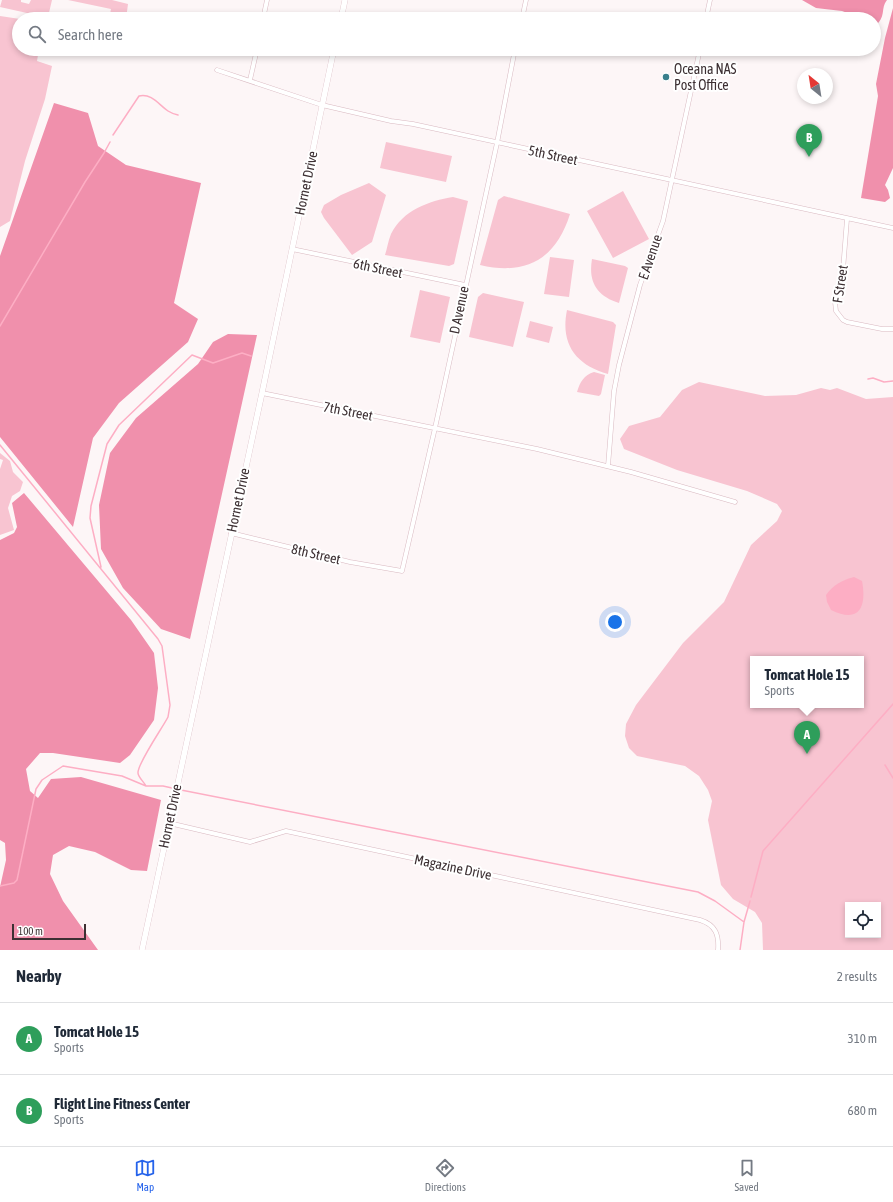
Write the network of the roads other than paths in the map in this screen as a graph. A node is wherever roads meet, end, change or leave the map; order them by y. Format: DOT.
graph roads {
  1 [pos="267,0"];
  2 [pos="345,0"];
  3 [pos="526,0"];
  4 [pos="710,0"];
  5 [pos="264,12"];
  6 [pos="342,12"];
  7 [pos="523,12"];
  8 [pos="707,12"];
  9 [pos="255,56"];
  10 [pos="332,56"];
  11 [pos="514,56"];
  12 [pos="699,56"];
  13 [pos="217,70"];
  14 [pos="250,80"];
  15 [pos="322,105"];
  16 [pos="497,143"];
  17 [pos="672,180"];
  18 [pos="847,219"];
  19 [pos="893,228"];
  20 [pos="292,249"];
  21 [pos="465,285"];
  22 [pos="893,329"];
  23 [pos="262,393"];
  24 [pos="435,428"];
  25 [pos="608,466"];
  26 [pos="736,502"];
  27 [pos="231,533"];
  28 [pos="402,571"];
  29 [pos="169,823"];
  30 [pos="142,950"];
  31 [pos="718,950"];
  1 -- 5 [label="street"];
  2 -- 6 [label="main road"];
  3 -- 7 [label="street"];
  4 -- 8 [label="street"];
  9 -- 14 [label="street"];
  10 -- 15 [label="main road, Hornet Drive"];
  11 -- 16 [label="street, D Avenue"];
  12 -- 17 [label="street, E Avenue"];
  13 -- 14 [label="street, 5th Street"];
  14 -- 15 [label="street, 5th Street"];
  15 -- 16 [label="street, 5th Street"];
  15 -- 20 [label="main road, Hornet Drive"];
  16 -- 17 [label="street, 5th Street"];
  16 -- 21 [label="street, D Avenue"];
  17 -- 18 [label="street, 5th Street"];
  17 -- 25 [label="street, E Avenue"];
  18 -- 19 [label="street, 5th Street"];
  18 -- 22 [label="street, F Street"];
  20 -- 21 [label="street, 6th Street"];
  20 -- 23 [label="main road, Hornet Drive"];
  21 -- 24 [label="street, D Avenue"];
  23 -- 24 [label="street, 7th Street"];
  23 -- 27 [label="main road, Hornet Drive"];
  24 -- 25 [label="street, 7th Street"];
  24 -- 28 [label="street, D Avenue"];
  25 -- 26 [label="street, 7th Street"];
  27 -- 28 [label="street, 8th Street"];
  27 -- 29 [label="main road, Hornet Drive"];
  29 -- 30 [label="main road, Hornet Drive"];
  29 -- 31 [label="street, Magazine Drive"];
}
